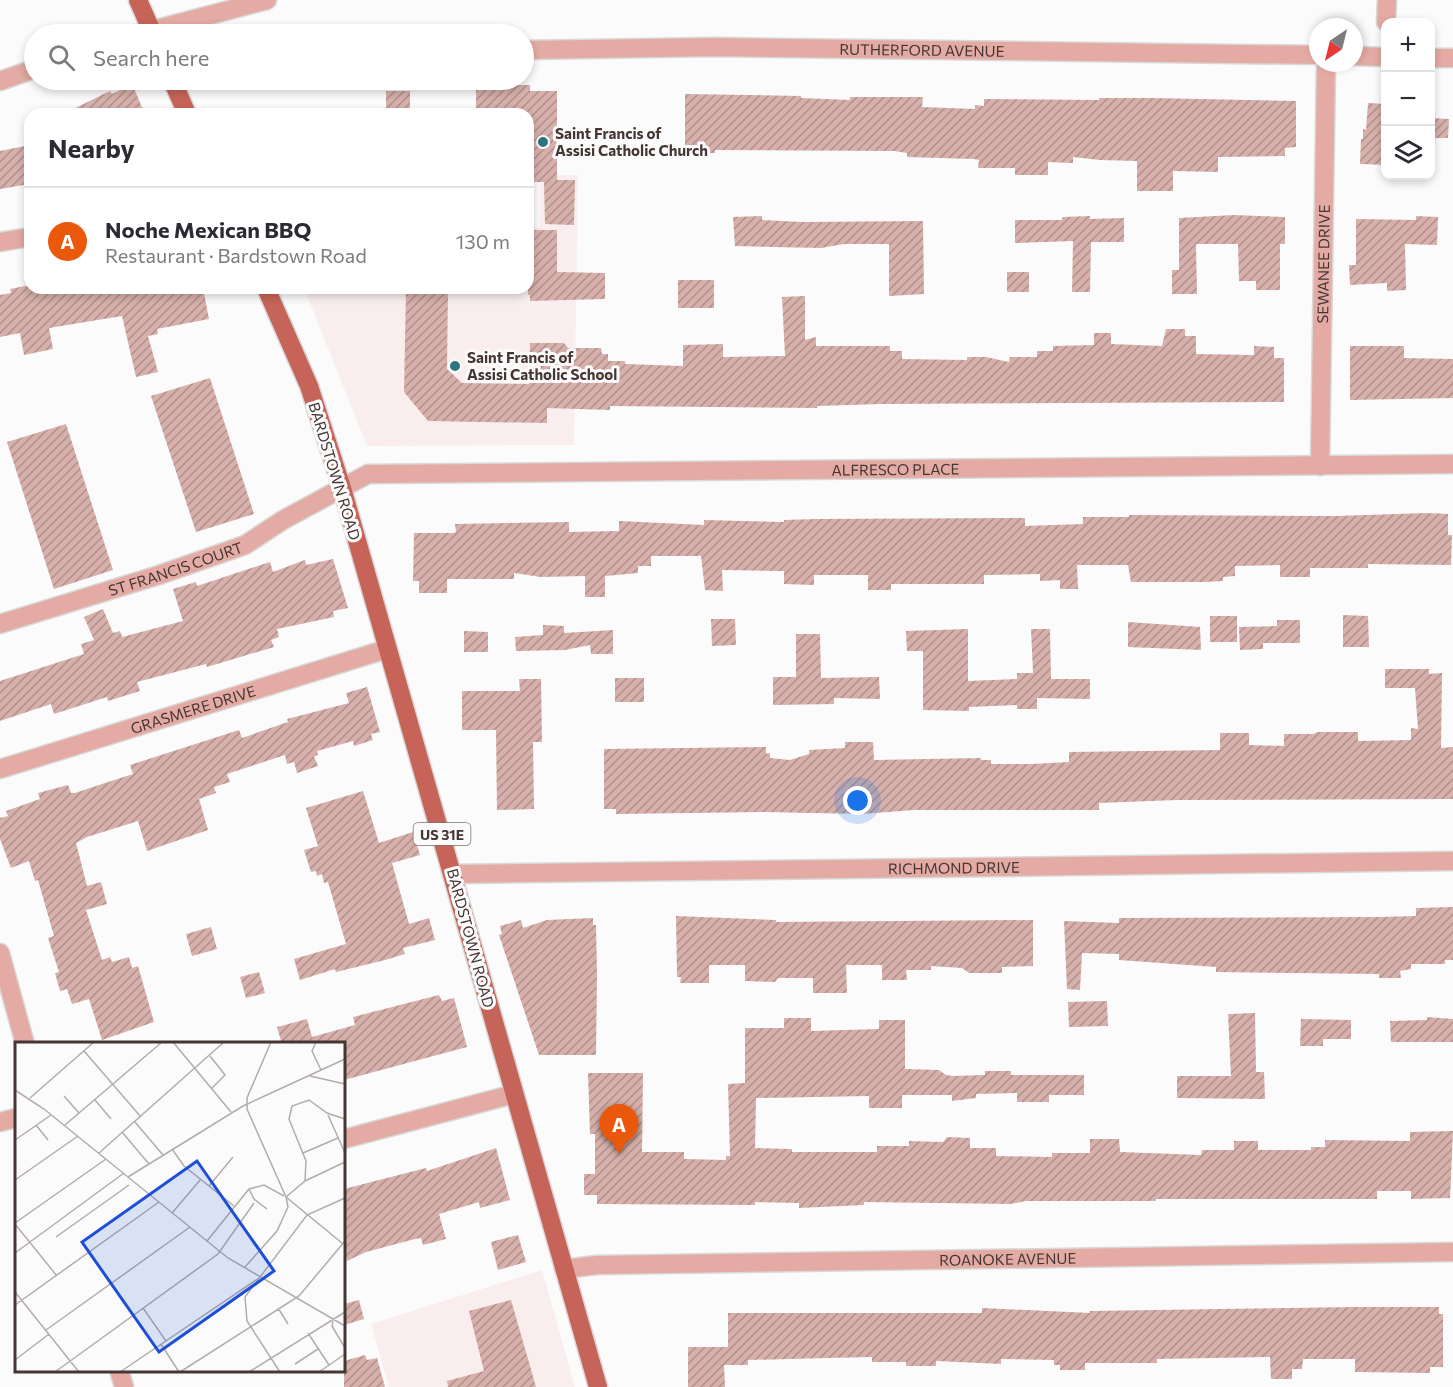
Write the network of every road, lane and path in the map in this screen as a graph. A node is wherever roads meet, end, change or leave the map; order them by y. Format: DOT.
graph roads {
  1 [pos="138,0"];
  2 [pos="267,0"];
  3 [pos="1387,0"];
  4 [pos="1386,18"];
  5 [pos="148,24"];
  6 [pos="183,24"];
  7 [pos="534,50"];
  8 [pos="1309,55"];
  9 [pos="1363,56"];
  10 [pos="1381,57"];
  11 [pos="1435,58"];
  12 [pos="1453,58"];
  13 [pos="1326,72"];
  14 [pos="24,73"];
  15 [pos="0,81"];
  16 [pos="176,90"];
  17 [pos="184,108"];
  18 [pos="24,238"];
  19 [pos="0,242"];
  20 [pos="269,294"];
  21 [pos="1453,464"];
  22 [pos="1320,465"];
  23 [pos="342,488"];
  24 [pos="0,624"];
  25 [pos="387,649"];
  26 [pos="0,769"];
  27 [pos="1453,861"];
  28 [pos="454,874"];
  29 [pos="0,954"];
  30 [pos="24,1042"];
  31 [pos="514,1094"];
  32 [pos="15,1118"];
  33 [pos="0,1122"];
  34 [pos="345,1139"];
  35 [pos="1453,1252"];
  36 [pos="564,1269"];
  37 [pos="119,1372"];
  38 [pos="124,1387"];
  39 [pos="598,1387"];
  1 -- 5 [label="main road"];
  2 -- 6 [label="street"];
  3 -- 4 [label="street"];
  7 -- 8 [label="street, RUTHERFORD AVENUE"];
  9 -- 10 [label="street"];
  11 -- 12 [label="street"];
  13 -- 22 [label="street, SEWANEE DRIVE"];
  14 -- 15 [label="street"];
  16 -- 17 [label="main road"];
  18 -- 19 [label="street"];
  20 -- 23 [label="main road, BARDSTOWN ROAD / US 31E"];
  21 -- 22 [label="street, ALFRESCO PLACE"];
  22 -- 23 [label="street, ALFRESCO PLACE"];
  23 -- 24 [label="street, ST FRANCIS COURT"];
  23 -- 25 [label="main road, BARDSTOWN ROAD / US 31E"];
  25 -- 26 [label="street, GRASMERE DRIVE"];
  25 -- 28 [label="main road, BARDSTOWN ROAD / US 31E"];
  27 -- 28 [label="street, RICHMOND DRIVE"];
  28 -- 31 [label="main road, BARDSTOWN ROAD / US 31E"];
  29 -- 30 [label="street"];
  31 -- 34 [label="street"];
  31 -- 36 [label="main road, BARDSTOWN ROAD / US 31E"];
  32 -- 33 [label="street"];
  35 -- 36 [label="street, ROANOKE AVENUE"];
  36 -- 39 [label="main road, BARDSTOWN ROAD / US 31E"];
  37 -- 38 [label="street"];
}
